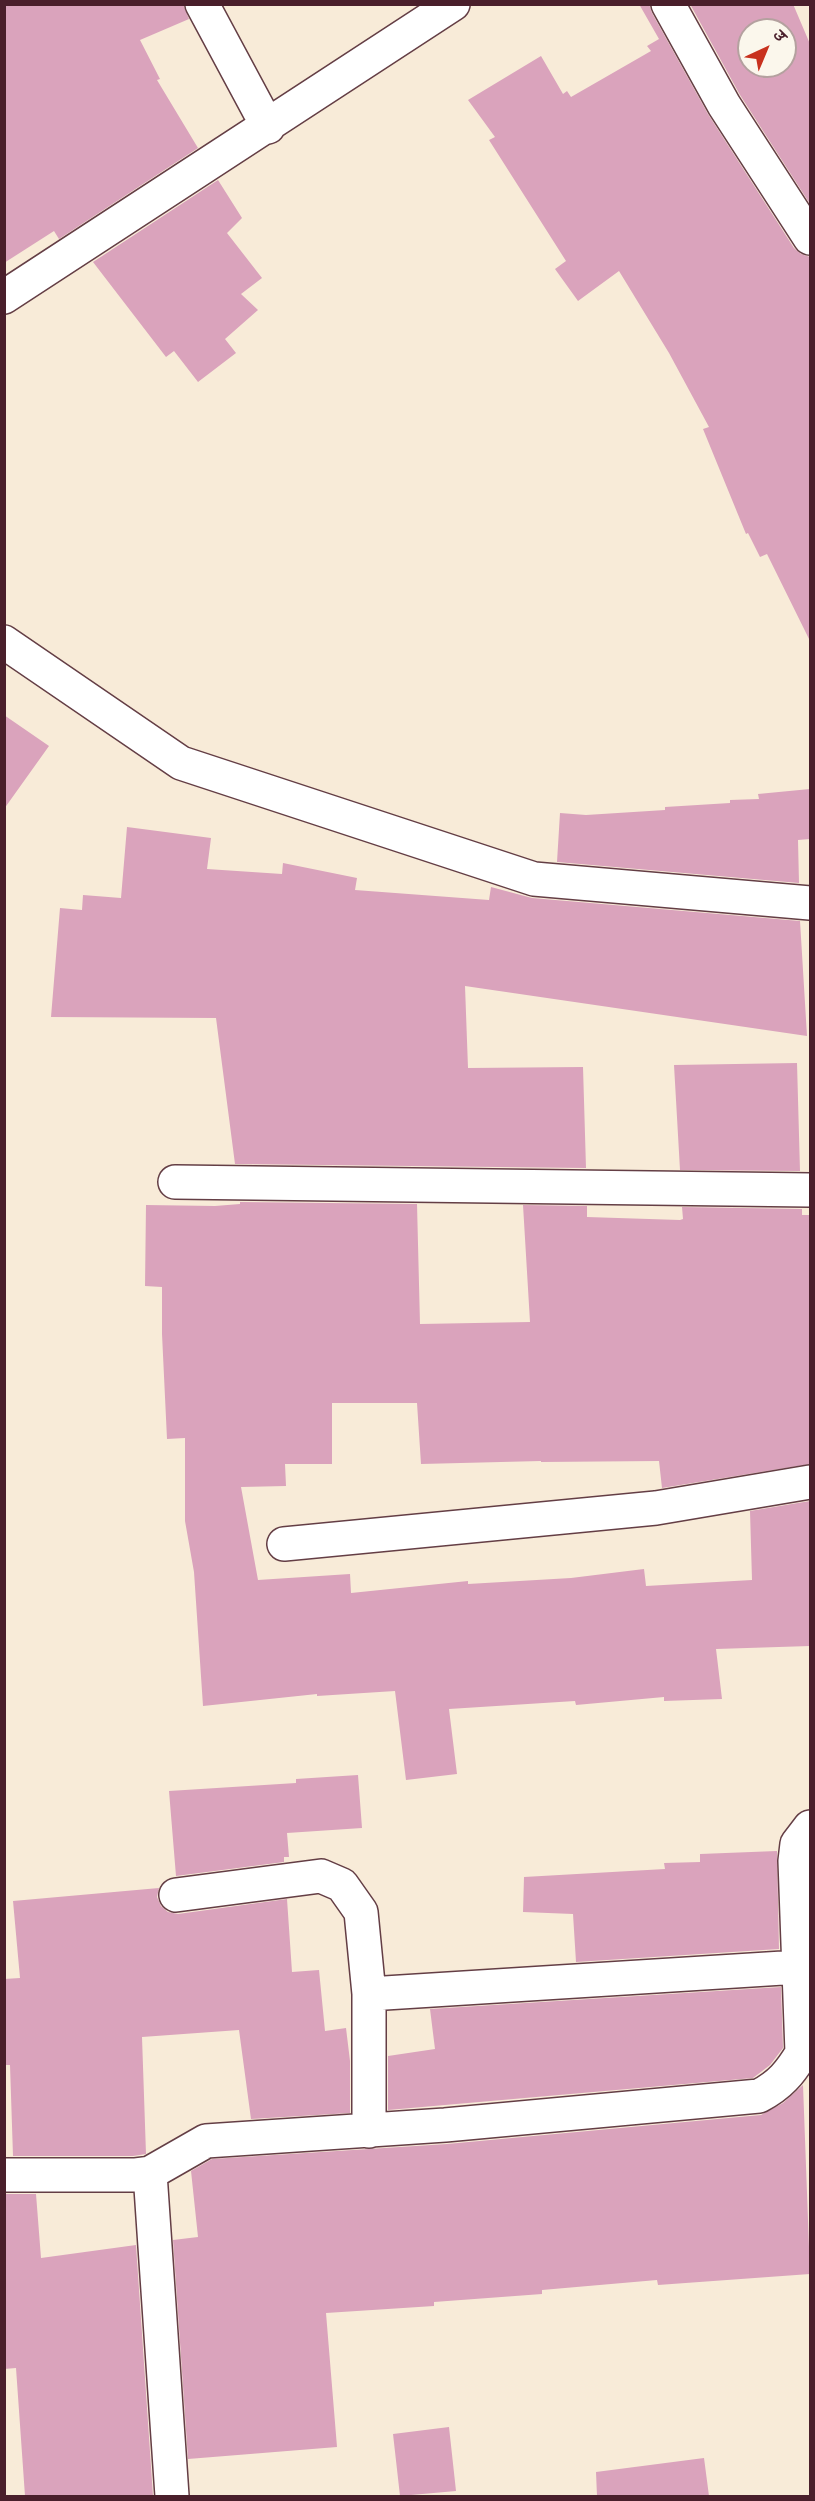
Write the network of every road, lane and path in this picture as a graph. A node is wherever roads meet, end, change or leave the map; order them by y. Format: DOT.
graph roads {
  1 [pos="202,4"];
  2 [pos="453,4"];
  3 [pos="668,4"];
  4 [pos="268,127"];
  5 [pos="810,238"];
  6 [pos="4,297"];
  7 [pos="4,642"];
  8 [pos="810,903"];
  9 [pos="175,1182"];
  10 [pos="810,1190"];
  11 [pos="810,1482"];
  12 [pos="284,1544"];
  13 [pos="810,1827"];
  14 [pos="176,1895"];
  15 [pos="799,1967"];
  16 [pos="369,1994"];
  17 [pos="369,2131"];
  18 [pos="150,2173"];
  19 [pos="4,2175"];
  20 [pos="172,2496"];
  1 -- 4 [label="street"];
  2 -- 4 [label="street"];
  3 -- 5 [label="street"];
  4 -- 6 [label="street"];
  7 -- 8 [label="street"];
  9 -- 10 [label="street"];
  11 -- 12 [label="street"];
  13 -- 15 [label="street"];
  14 -- 16 [label="street"];
  15 -- 16 [label="street"];
  15 -- 17 [label="street"];
  16 -- 17 [label="street"];
  17 -- 18 [label="street"];
  18 -- 19 [label="street"];
  18 -- 20 [label="street"];
}
